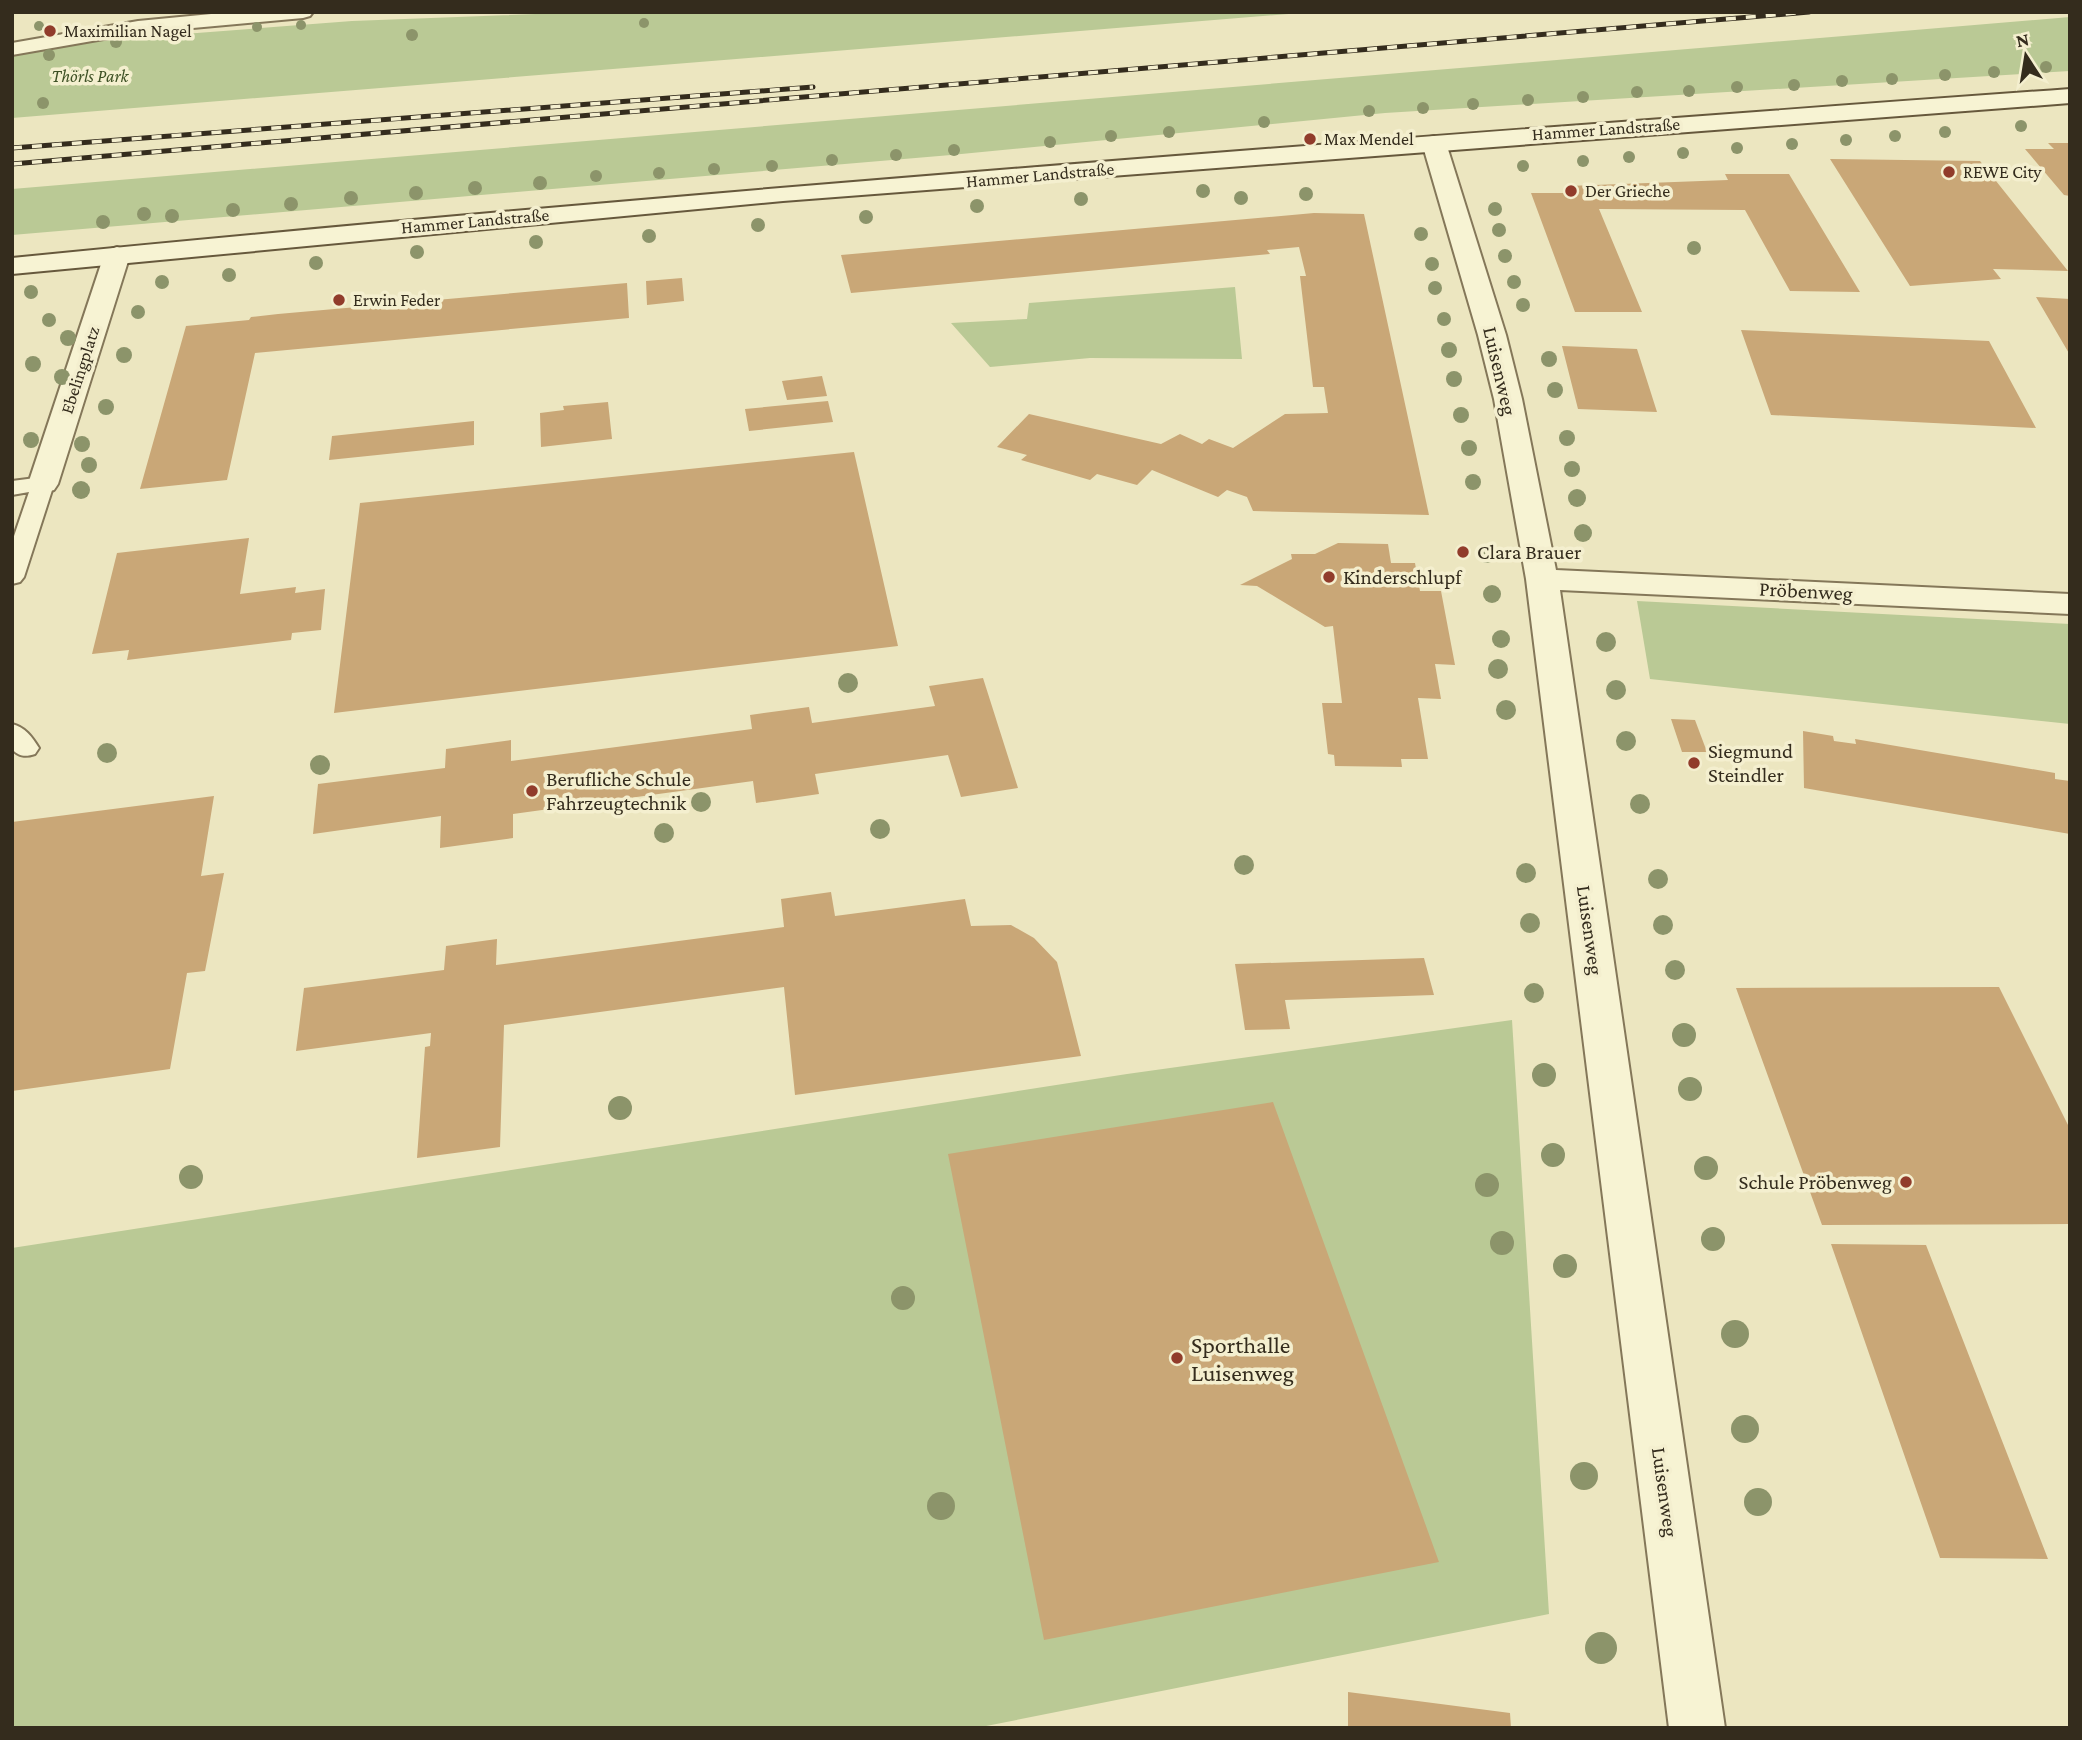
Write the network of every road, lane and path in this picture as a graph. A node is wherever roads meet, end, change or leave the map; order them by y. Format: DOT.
graph roads {
  1 [pos="291,13"];
  2 [pos="12,49"];
  3 [pos="2070,96"];
  4 [pos="1434,143"];
  5 [pos="117,255"];
  6 [pos="12,266"];
  7 [pos="43,484"];
  8 [pos="12,488"];
  9 [pos="12,577"];
  10 [pos="1542,579"];
  11 [pos="2070,604"];
  12 [pos="1697,1728"];
  1 -- 2 [label="street"];
  3 -- 4 [label="street, Hammer Landstraße"];
  4 -- 5 [label="street, Hammer Landstraße"];
  4 -- 10 [label="street, Luisenweg"];
  5 -- 6 [label="street, Hammer Landstraße"];
  5 -- 7 [label="street, Ebelingplatz"];
  7 -- 8 [label="lane"];
  7 -- 9 [label="lane"];
  10 -- 11 [label="street, Pröbenweg"];
  10 -- 12 [label="street, Luisenweg"];
}
